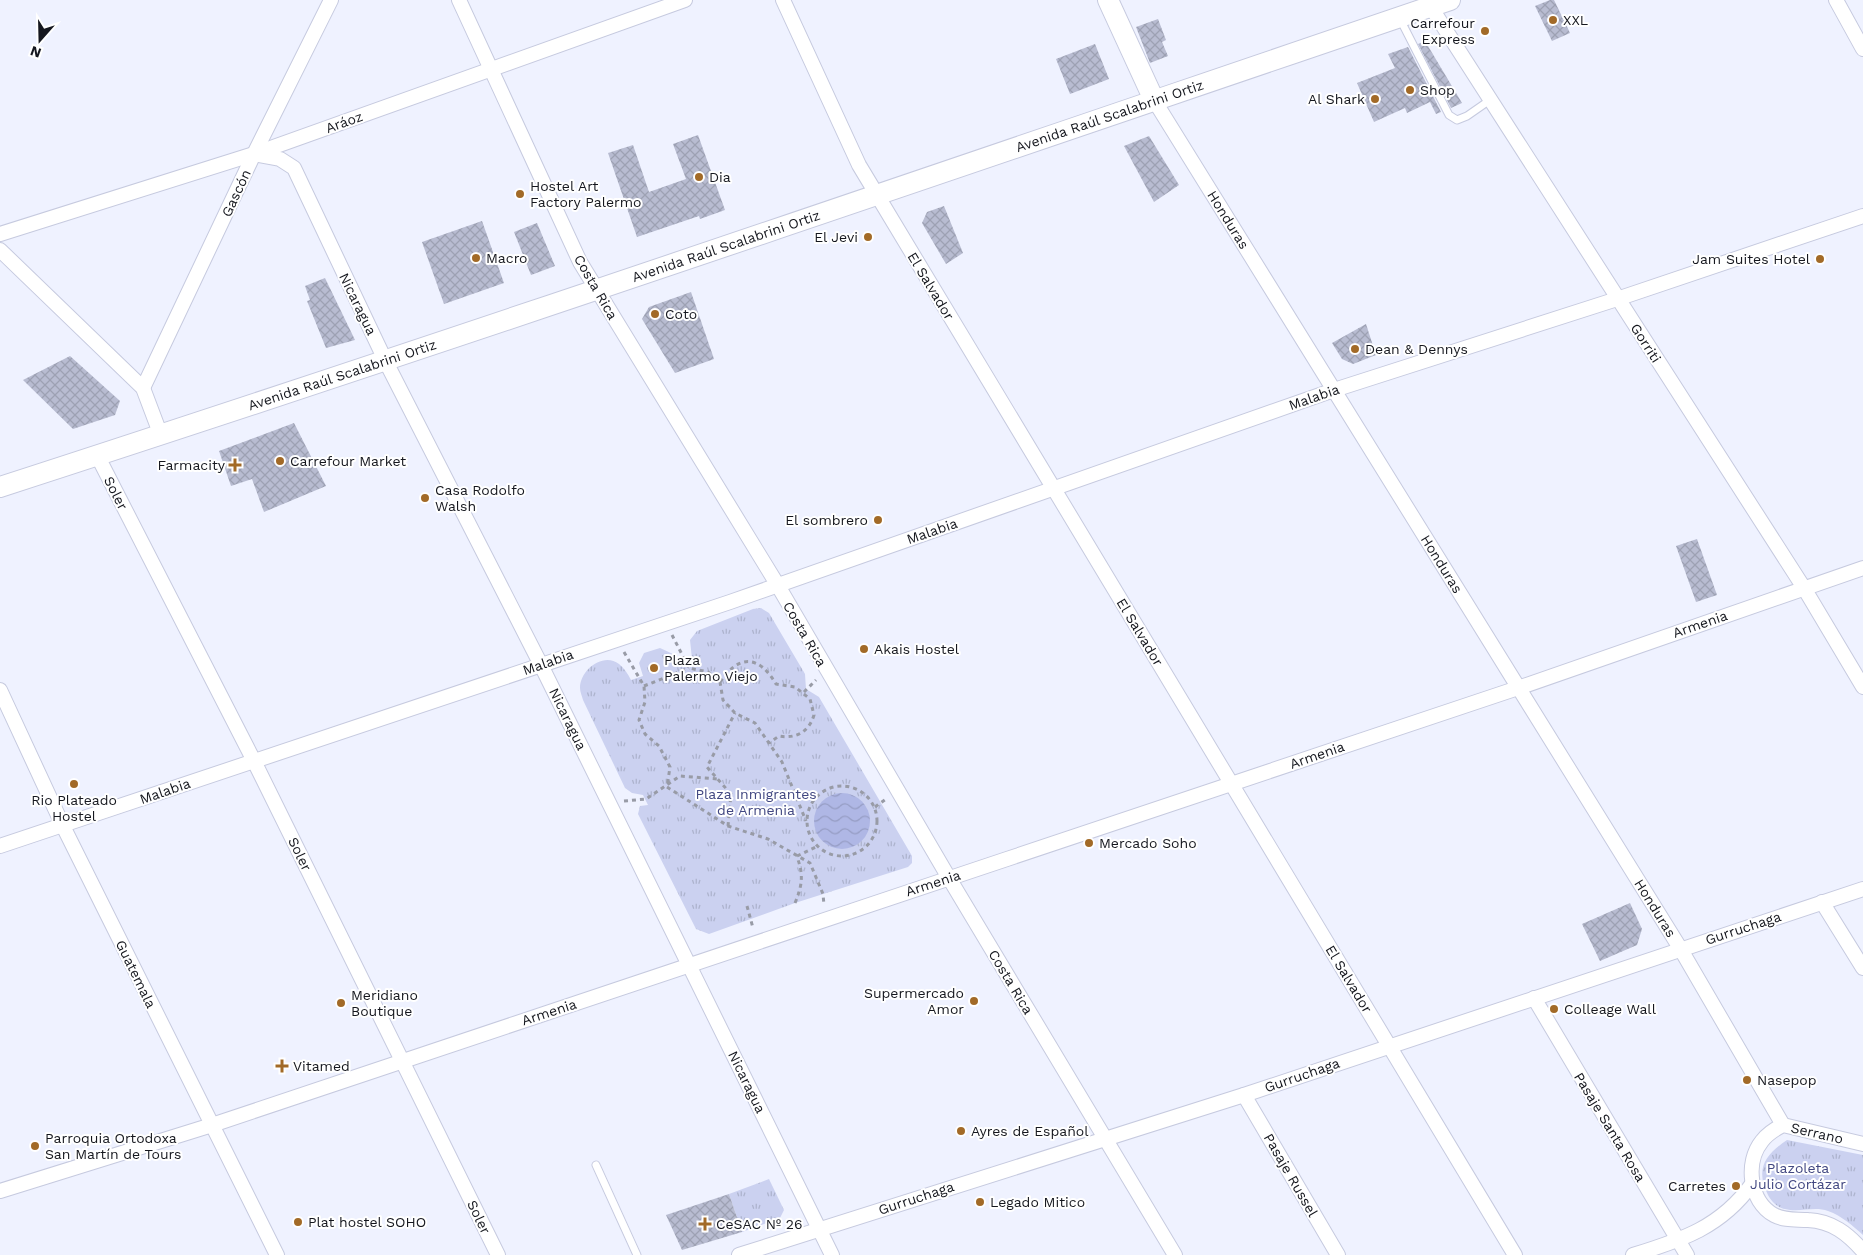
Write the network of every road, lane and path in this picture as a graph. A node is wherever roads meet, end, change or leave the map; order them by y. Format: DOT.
graph roads {
  1 [pos="331,0"];
  2 [pos="459,0"];
  3 [pos="685,0"];
  4 [pos="783,0"];
  5 [pos="1108,0"];
  6 [pos="1450,0"];
  7 [pos="1836,0"];
  8 [pos="1429,3"];
  9 [pos="1399,17"];
  10 [pos="1863,49"];
  11 [pos="491,69"];
  12 [pos="1154,100"];
  13 [pos="1490,100"];
  14 [pos="254,154"];
  15 [pos="877,196"];
  16 [pos="1863,216"];
  17 [pos="0,234"];
  18 [pos="0,250"];
  19 [pos="596,288"];
  20 [pos="1617,299"];
  21 [pos="386,362"];
  22 [pos="143,388"];
  23 [pos="1334,390"];
  24 [pos="160,433"];
  25 [pos="97,455"];
  26 [pos="0,487"];
  27 [pos="1053,490"];
  28 [pos="1863,568"];
  29 [pos="777,584"];
  30 [pos="1804,588"];
  31 [pos="665,622"];
  32 [pos="616,639"];
  33 [pos="541,664"];
  34 [pos="690,668"];
  35 [pos="720,682"];
  36 [pos="644,686"];
  37 [pos="1863,687"];
  38 [pos="1518,688"];
  39 [pos="0,690"];
  40 [pos="735,714"];
  41 [pos="769,743"];
  42 [pos="254,761"];
  43 [pos="718,778"];
  44 [pos="1232,784"];
  45 [pos="667,787"];
  46 [pos="608,801"];
  47 [pos="881,804"];
  48 [pos="875,807"];
  49 [pos="806,822"];
  50 [pos="63,826"];
  51 [pos="728,826"];
  52 [pos="0,846"];
  53 [pos="816,847"];
  54 [pos="797,856"];
  55 [pos="949,878"];
  56 [pos="1863,889"];
  57 [pos="1822,902"];
  58 [pos="794,903"];
  59 [pos="747,906"];
  60 [pos="826,920"];
  61 [pos="754,944"];
  62 [pos="1680,948"];
  63 [pos="690,966"];
  64 [pos="1863,968"];
  65 [pos="1534,998"];
  66 [pos="1388,1046"];
  67 [pos="402,1061"];
  68 [pos="1244,1095"];
  69 [pos="212,1125"];
  70 [pos="1783,1125"];
  71 [pos="1104,1138"];
  72 [pos="1863,1144"];
  73 [pos="596,1164"];
  74 [pos="1752,1184"];
  75 [pos="0,1192"];
  76 [pos="819,1229"];
  77 [pos="1679,1241"];
  78 [pos="1863,1252"];
  79 [pos="277,1255"];
  80 [pos="498,1255"];
  81 [pos="637,1255"];
  82 [pos="739,1255"];
  83 [pos="832,1255"];
  84 [pos="1175,1255"];
  85 [pos="1338,1255"];
  86 [pos="1515,1255"];
  87 [pos="1633,1255"];
  88 [pos="1687,1255"];
  1 -- 14 [label="street, Gascón"];
  2 -- 11 [label="street, Costa Rica"];
  3 -- 11 [label="street, Aráoz"];
  4 -- 15 [label="street, El Salvador"];
  5 -- 12 [label="main road, Honduras"];
  6 -- 8 [label="main road, Avenida Raúl Scalabrini Ortiz"];
  7 -- 10 [label="street"];
  8 -- 9 [label="main road, Avenida Raúl Scalabrini Ortiz"];
  8 -- 13 [label="street, Gorriti"];
  9 -- 12 [label="main road, Avenida Raúl Scalabrini Ortiz"];
  9 -- 13 [label="lane"];
  11 -- 14 [label="street, Aráoz"];
  11 -- 19 [label="street, Costa Rica"];
  12 -- 15 [label="main road, Avenida Raúl Scalabrini Ortiz"];
  12 -- 23 [label="street, Honduras"];
  13 -- 20 [label="street, Gorriti"];
  14 -- 17 [label="street, Aráoz"];
  14 -- 21 [label="street, Nicaragua"];
  14 -- 22 [label="street, Gascón"];
  15 -- 19 [label="main road, Avenida Raúl Scalabrini Ortiz"];
  15 -- 27 [label="street, El Salvador"];
  16 -- 20 [label="street, Malabia"];
  18 -- 22 [label="street"];
  19 -- 21 [label="main road, Avenida Raúl Scalabrini Ortiz"];
  19 -- 29 [label="street, Costa Rica"];
  20 -- 23 [label="street, Malabia"];
  20 -- 30 [label="street, Gorriti"];
  21 -- 24 [label="main road, Avenida Raúl Scalabrini Ortiz"];
  21 -- 33 [label="street, Nicaragua"];
  22 -- 24 [label="street"];
  23 -- 27 [label="street, Malabia"];
  23 -- 38 [label="street, Honduras"];
  24 -- 25 [label="main road, Avenida Raúl Scalabrini Ortiz"];
  25 -- 26 [label="main road, Avenida Raúl Scalabrini Ortiz"];
  25 -- 42 [label="street, Soler"];
  27 -- 29 [label="street, Malabia"];
  27 -- 44 [label="street, El Salvador"];
  28 -- 30 [label="street, Armenia"];
  29 -- 31 [label="street, Malabia"];
  29 -- 55 [label="street, Costa Rica"];
  30 -- 37 [label="street, Gorriti"];
  30 -- 38 [label="street, Armenia"];
  31 -- 32 [label="street, Malabia"];
  31 -- 34 [label="path"];
  32 -- 33 [label="street, Malabia"];
  32 -- 36 [label="path"];
  33 -- 42 [label="street, Malabia"];
  33 -- 46 [label="street, Nicaragua"];
  34 -- 35 [label="path"];
  34 -- 36 [label="path"];
  35 -- 40 [label="path"];
  35 -- 41 [label="path"];
  36 -- 45 [label="path"];
  38 -- 44 [label="street, Armenia"];
  38 -- 62 [label="street, Honduras"];
  39 -- 50 [label="street, Guatemala"];
  40 -- 41 [label="path"];
  40 -- 43 [label="path"];
  41 -- 49 [label="path"];
  42 -- 50 [label="street, Malabia"];
  42 -- 67 [label="street, Soler"];
  43 -- 45 [label="path"];
  43 -- 51 [label="path"];
  44 -- 55 [label="street, Armenia"];
  44 -- 66 [label="street, El Salvador"];
  45 -- 46 [label="path"];
  45 -- 51 [label="path"];
  46 -- 63 [label="street, Nicaragua"];
  47 -- 48 [label="path"];
  48 -- 49 [label="path"];
  48 -- 53 [label="path"];
  49 -- 53 [label="path"];
  50 -- 52 [label="street, Malabia"];
  50 -- 69 [label="street, Guatemala"];
  51 -- 54 [label="path"];
  53 -- 54 [label="path"];
  54 -- 58 [label="path"];
  54 -- 60 [label="path"];
  55 -- 60 [label="street, Armenia"];
  55 -- 71 [label="street, Costa Rica"];
  56 -- 57 [label="street, Gurruchaga"];
  57 -- 62 [label="street, Gurruchaga"];
  57 -- 64 [label="street"];
  59 -- 61 [label="path"];
  60 -- 61 [label="street, Armenia"];
  61 -- 63 [label="street, Armenia"];
  62 -- 65 [label="street, Gurruchaga"];
  62 -- 70 [label="street, Honduras"];
  63 -- 67 [label="street, Armenia"];
  63 -- 76 [label="street, Nicaragua"];
  65 -- 66 [label="street, Gurruchaga"];
  65 -- 77 [label="street, Pasaje Santa Rosa"];
  66 -- 68 [label="street, Gurruchaga"];
  66 -- 86 [label="street, El Salvador"];
  67 -- 69 [label="street, Armenia"];
  67 -- 80 [label="street, Soler"];
  68 -- 71 [label="street, Gurruchaga"];
  68 -- 85 [label="street, Pasaje Russel"];
  69 -- 75 [label="street, Armenia"];
  69 -- 79 [label="street, Guatemala"];
  70 -- 72 [label="street, Serrano"];
  70 -- 74 [label="street, Serrano"];
  71 -- 76 [label="street, Gurruchaga"];
  71 -- 84 [label="street, Costa Rica"];
  73 -- 81 [label="lane"];
  74 -- 77 [label="street"];
  74 -- 78 [label="street"];
  76 -- 82 [label="street, Gurruchaga"];
  76 -- 83 [label="street, Nicaragua"];
  77 -- 87 [label="street"];
  77 -- 88 [label="street, Pasaje Santa Rosa"];
}
